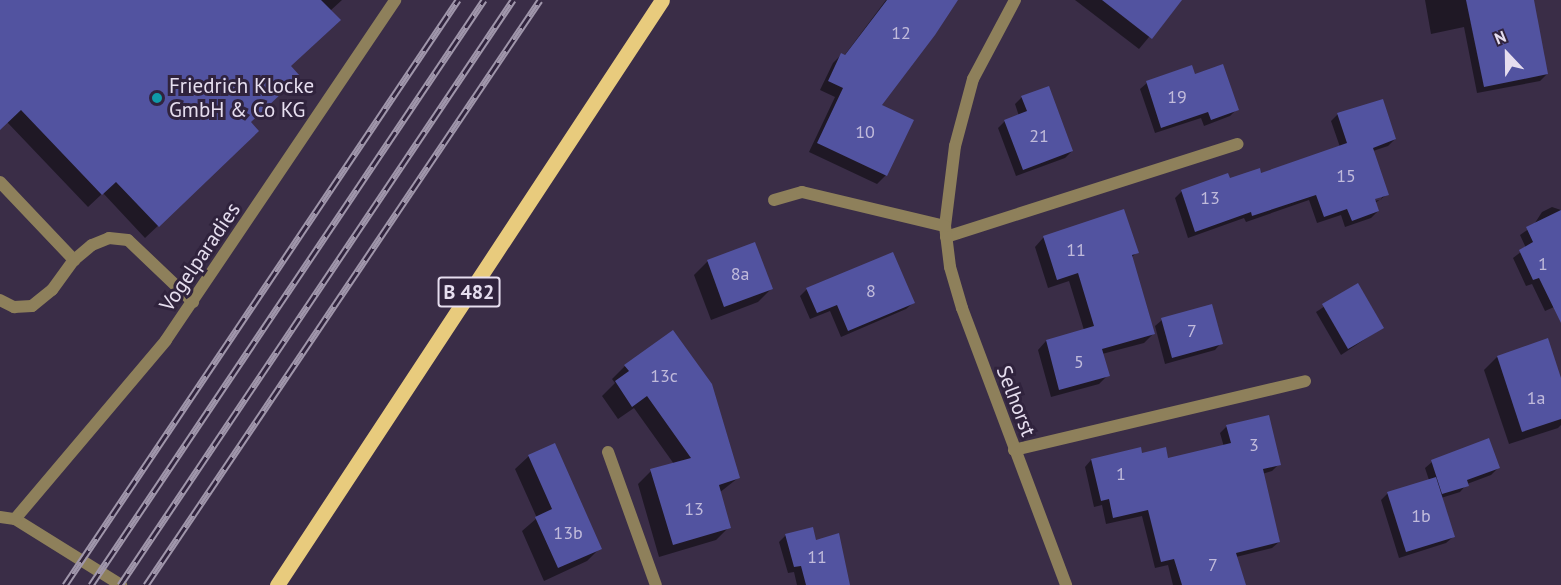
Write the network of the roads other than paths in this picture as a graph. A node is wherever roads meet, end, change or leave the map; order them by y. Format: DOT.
graph roads {
  1 [pos="395,0"];
  2 [pos="662,0"];
  3 [pos="1015,0"];
  4 [pos="1238,144"];
  5 [pos="0,182"];
  6 [pos="774,200"];
  7 [pos="945,231"];
  8 [pos="74,260"];
  9 [pos="0,300"];
  10 [pos="193,302"];
  11 [pos="1305,381"];
  12 [pos="1014,450"];
  13 [pos="608,452"];
  14 [pos="0,518"];
  15 [pos="15,519"];
  16 [pos="121,585"];
  17 [pos="277,585"];
  18 [pos="656,585"];
  19 [pos="1066,585"];
  1 -- 10 [label="street, Vogelparadies"];
  2 -- 17 [label="main road, B 482"];
  3 -- 7 [label="street, Selhorst"];
  4 -- 7 [label="street"];
  5 -- 8 [label="street"];
  6 -- 7 [label="street"];
  7 -- 12 [label="street, Selhorst"];
  8 -- 9 [label="street"];
  8 -- 10 [label="street"];
  10 -- 15 [label="street, Vogelparadies"];
  11 -- 12 [label="street"];
  12 -- 19 [label="street, Selhorst"];
  13 -- 18 [label="street"];
  14 -- 15 [label="street"];
  15 -- 16 [label="street"];
}
